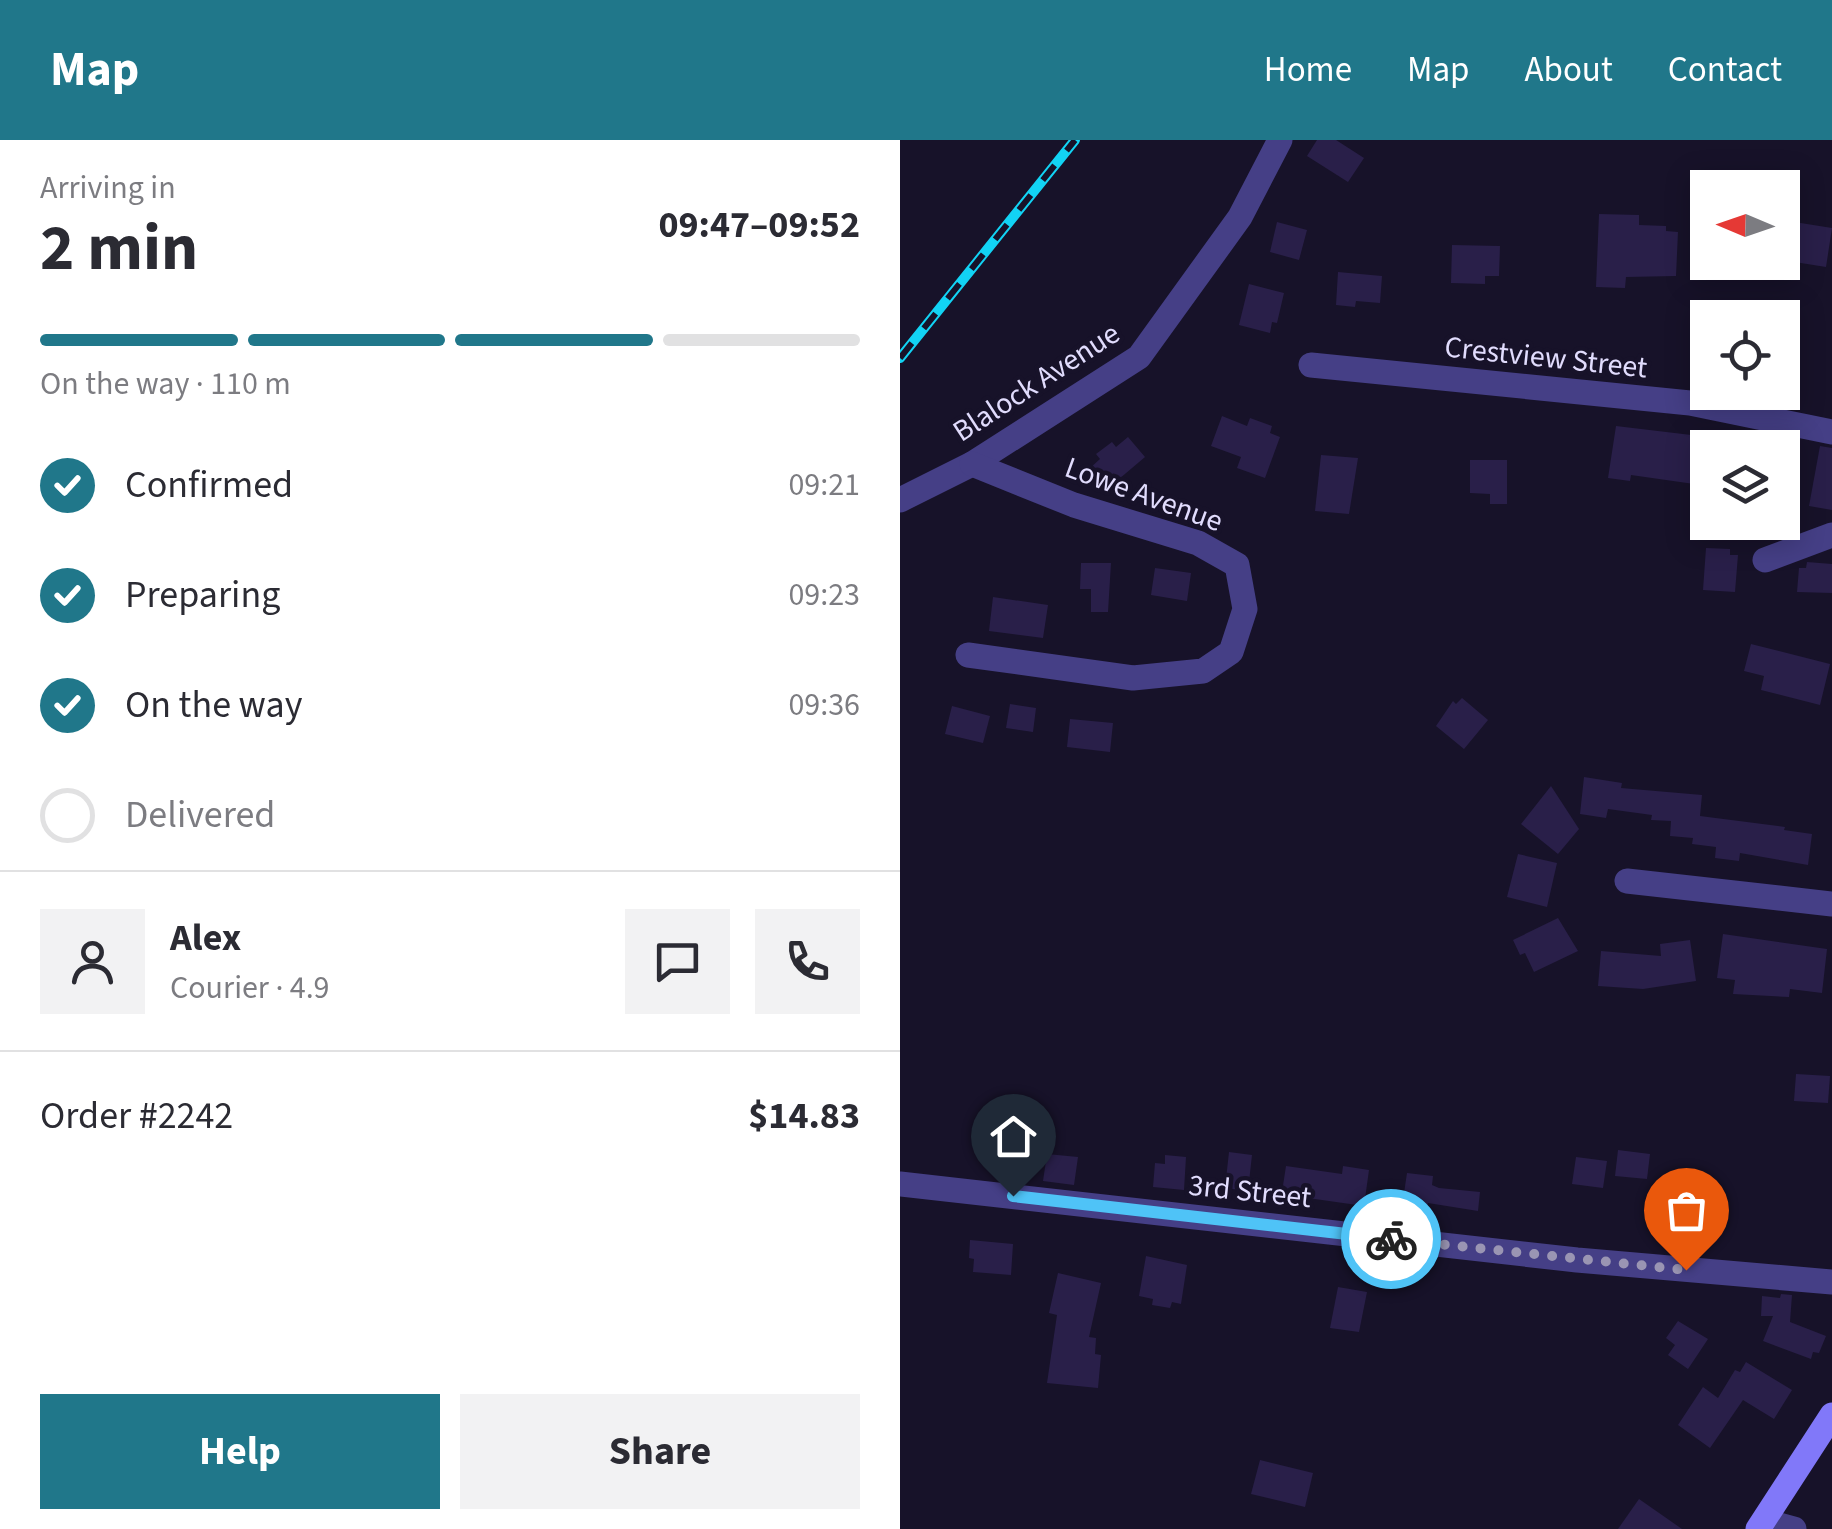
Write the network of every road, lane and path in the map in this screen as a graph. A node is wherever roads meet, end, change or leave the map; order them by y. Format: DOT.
graph roads {
  1 [pos="1280,140"];
  2 [pos="1311,365"];
  3 [pos="1832,432"];
  4 [pos="972,464"];
  5 [pos="900,500"];
  6 [pos="1832,535"];
  7 [pos="1764,560"];
  8 [pos="968,655"];
  9 [pos="1627,880"];
  10 [pos="1832,904"];
  11 [pos="900,1184"];
  12 [pos="1832,1282"];
  13 [pos="1832,1415"];
  14 [pos="1761,1525"];
  15 [pos="1794,1529"];
  1 -- 4 [label="street, Blalock Avenue"];
  2 -- 3 [label="street, Crestview Street"];
  4 -- 5 [label="street, Blalock Avenue"];
  4 -- 8 [label="street, Lowe Avenue"];
  6 -- 7 [label="street"];
  9 -- 10 [label="street"];
  11 -- 12 [label="street, 3rd Street"];
  13 -- 14 [label="main road"];
  14 -- 15 [label="street"];
}
